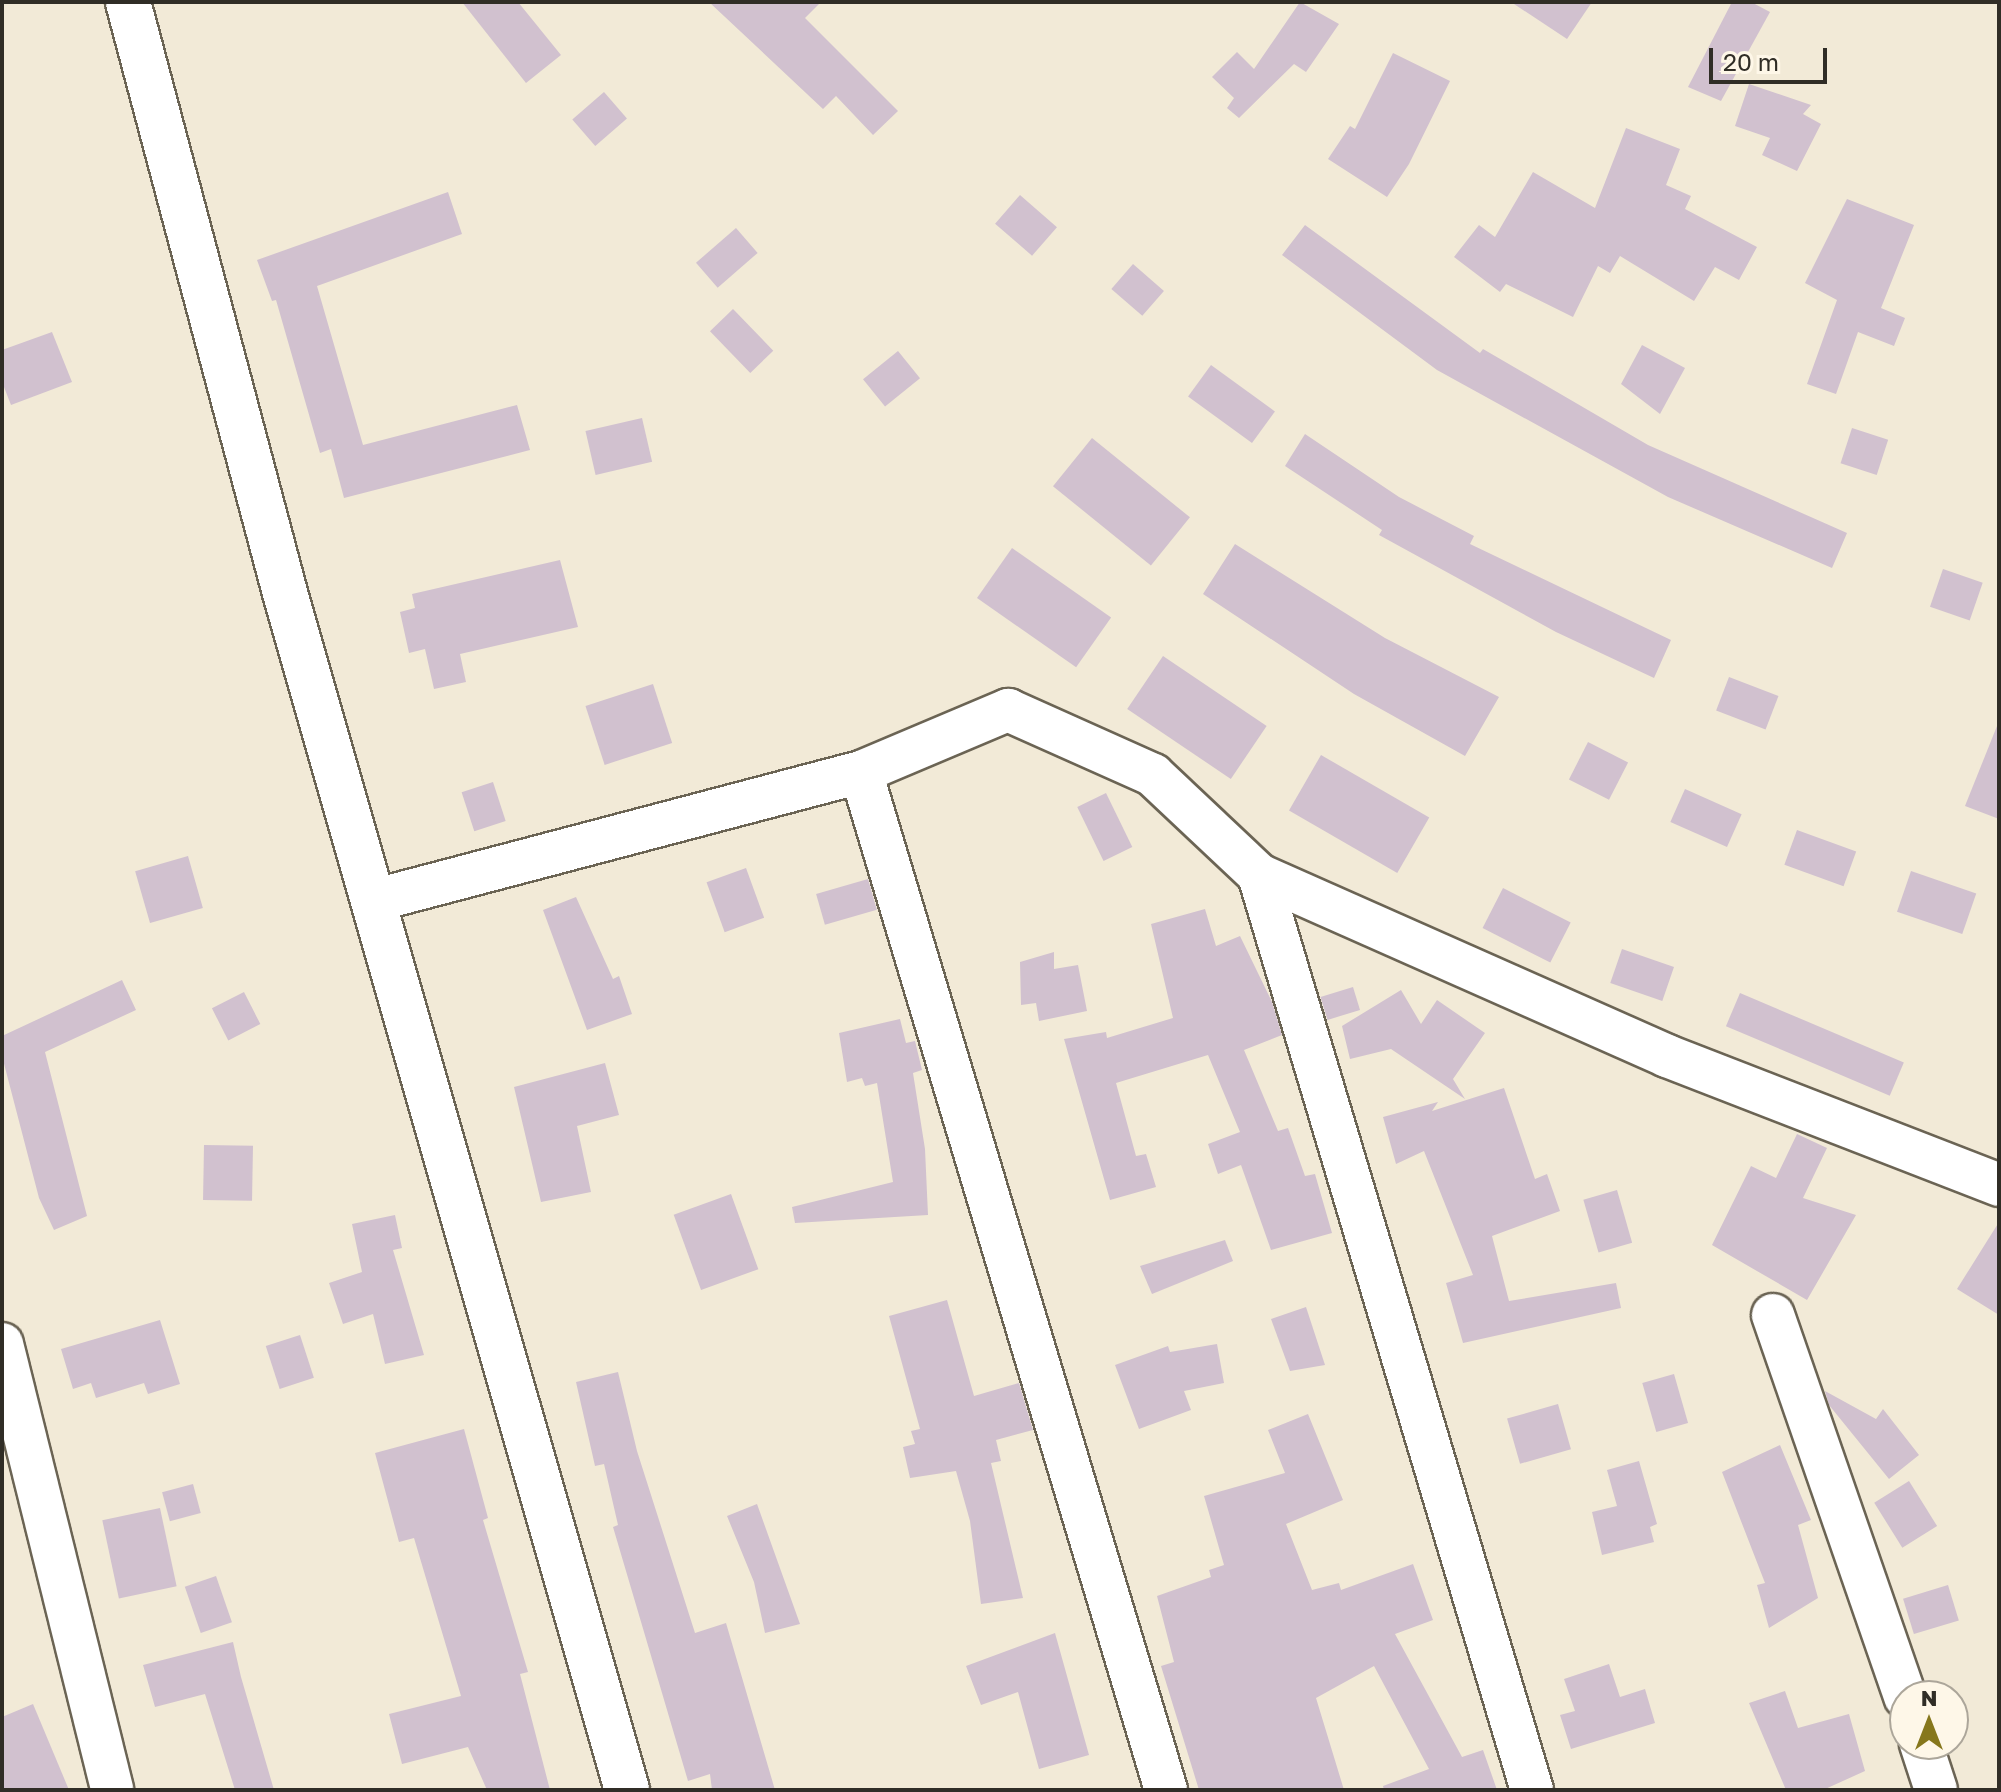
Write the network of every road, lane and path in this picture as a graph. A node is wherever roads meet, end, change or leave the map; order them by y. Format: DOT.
graph roads {
  1 [pos="128,2"];
  2 [pos="861,772"];
  3 [pos="1259,875"];
  4 [pos="372,901"];
  5 [pos="1999,1185"];
  6 [pos="1773,1315"];
  7 [pos="2,1344"];
  8 [pos="1899,1680"];
  9 [pos="1926,1760"];
  10 [pos="112,1790"];
  11 [pos="627,1790"];
  12 [pos="1166,1790"];
  13 [pos="1532,1790"];
  14 [pos="1936,1790"];
  1 -- 4 [label="street"];
  2 -- 3 [label="street"];
  2 -- 4 [label="street"];
  2 -- 12 [label="street"];
  3 -- 5 [label="street"];
  3 -- 13 [label="street"];
  4 -- 11 [label="street"];
  6 -- 8 [label="street"];
  7 -- 10 [label="street"];
  9 -- 14 [label="street"];
}
